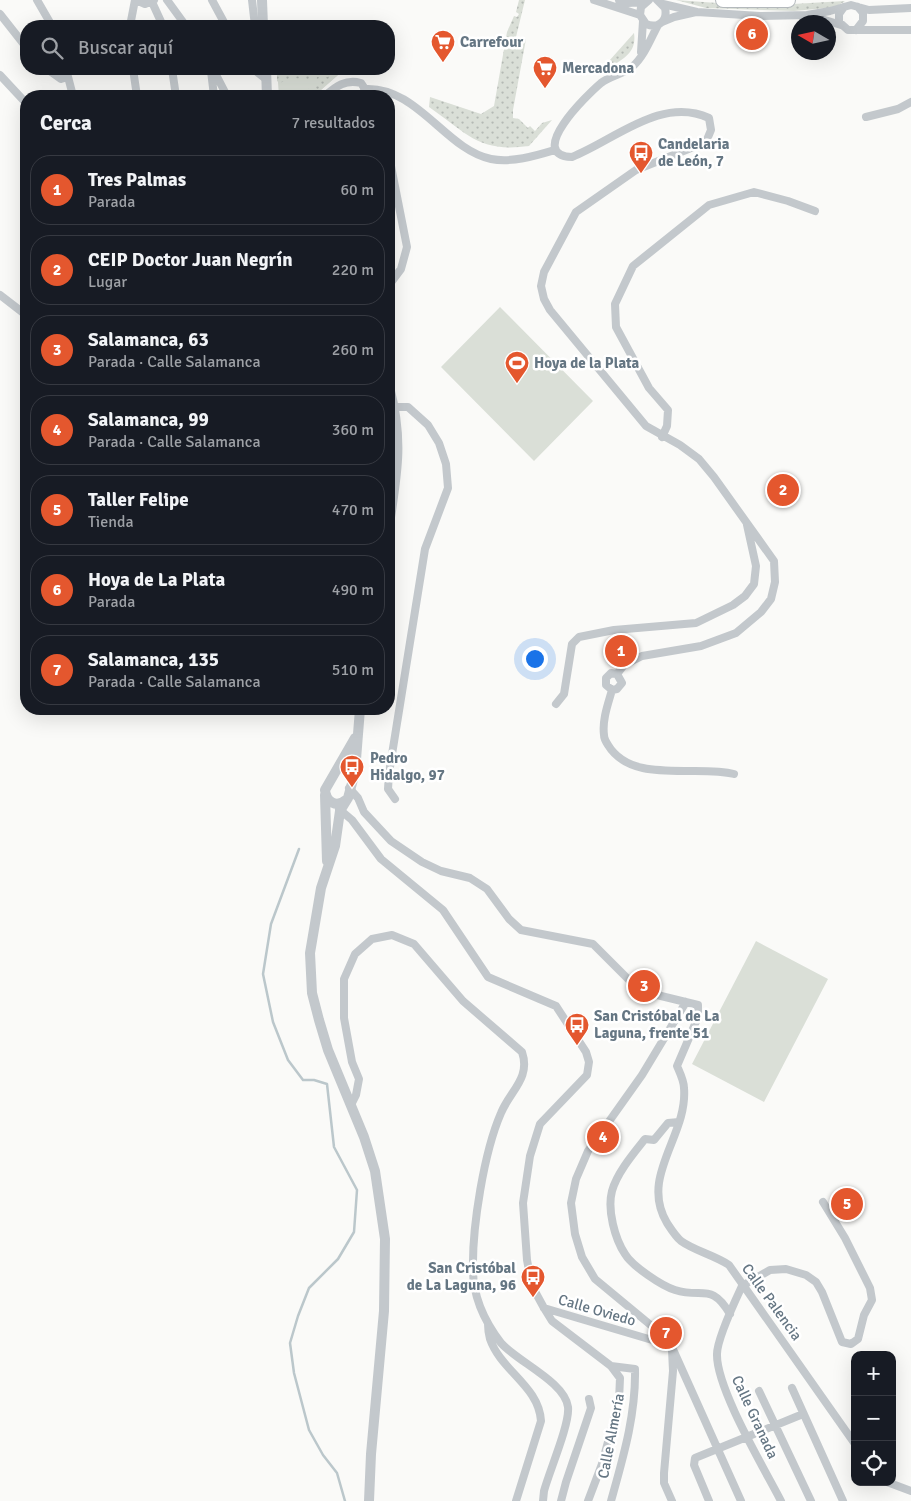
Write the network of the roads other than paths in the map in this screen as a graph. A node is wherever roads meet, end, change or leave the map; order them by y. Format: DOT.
graph roads {
  1 [pos="37,0"];
  2 [pos="135,0"];
  3 [pos="167,0"];
  4 [pos="212,0"];
  5 [pos="252,0"];
  6 [pos="262,0"];
  7 [pos="594,0"];
  8 [pos="619,0"];
  9 [pos="723,0"];
  10 [pos="788,0"];
  11 [pos="153,1"];
  12 [pos="647,1"];
  13 [pos="660,2"];
  14 [pos="858,6"];
  15 [pos="844,7"];
  16 [pos="911,8"];
  17 [pos="890,10"];
  18 [pos="697,12"];
  19 [pos="0,14"];
  20 [pos="791,15"];
  21 [pos="807,15"];
  22 [pos="641,18"];
  23 [pos="864,19"];
  24 [pos="49,20"];
  25 [pos="131,20"];
  26 [pos="161,20"];
  27 [pos="182,20"];
  28 [pos="223,20"];
  29 [pos="254,20"];
  30 [pos="263,20"];
  31 [pos="660,24"];
  32 [pos="836,24"];
  33 [pos="841,25"];
  34 [pos="881,29"];
  35 [pos="856,30"];
  36 [pos="911,30"];
  37 [pos="20,39"];
  38 [pos="641,56"];
  39 [pos="0,75"];
  40 [pos="55,75"];
  41 [pos="65,75"];
  42 [pos="68,75"];
  43 [pos="134,75"];
  44 [pos="173,75"];
  45 [pos="212,75"];
  46 [pos="215,75"];
  47 [pos="266,75"];
  48 [pos="71,90"];
  49 [pos="136,90"];
  50 [pos="175,90"];
  51 [pos="214,90"];
  52 [pos="224,90"];
  53 [pos="267,90"];
  54 [pos="333,90"];
  55 [pos="362,90"];
  56 [pos="395,95"];
  57 [pos="20,97"];
  58 [pos="911,102"];
  59 [pos="866,116"];
  60 [pos="555,150"];
  61 [pos="395,186"];
  62 [pos="815,211"];
  63 [pos="395,277"];
  64 [pos="0,295"];
  65 [pos="20,310"];
  66 [pos="395,407"];
  67 [pos="395,413"];
  68 [pos="662,436"];
  69 [pos="395,484"];
  70 [pos="746,520"];
  71 [pos="617,674"];
  72 [pos="612,690"];
  73 [pos="556,704"];
  74 [pos="359,715"];
  75 [pos="356,735"];
  76 [pos="734,774"];
  77 [pos="332,780"];
  78 [pos="349,788"];
  79 [pos="325,794"];
  80 [pos="395,799"];
  81 [pos="337,807"];
  82 [pos="326,872"];
  83 [pos="686,1002"];
  84 [pos="351,1105"];
  85 [pos="679,1122"];
  86 [pos="823,1202"];
  87 [pos="742,1286"];
  88 [pos="544,1308"];
  89 [pos="730,1314"];
  90 [pos="487,1321"];
  91 [pos="671,1345"];
  92 [pos="611,1366"];
  93 [pos="792,1388"];
  94 [pos="759,1391"];
  95 [pos="589,1399"];
  96 [pos="803,1414"];
  97 [pos="774,1426"];
  98 [pos="748,1437"];
  99 [pos="853,1441"];
  100 [pos="719,1450"];
  101 [pos="896,1485"];
  102 [pos="911,1491"];
  103 [pos="369,1501"];
  104 [pos="516,1501"];
  105 [pos="543,1501"];
  106 [pos="561,1501"];
  107 [pos="588,1501"];
  108 [pos="611,1501"];
  109 [pos="672,1501"];
  110 [pos="709,1501"];
  111 [pos="741,1501"];
  112 [pos="781,1501"];
  113 [pos="811,1501"];
  114 [pos="843,1501"];
  1 -- 24 [label="street"];
  2 -- 11 [label="street"];
  2 -- 25 [label="street"];
  3 -- 27 [label="street"];
  4 -- 28 [label="street"];
  5 -- 29 [label="street"];
  6 -- 30 [label="street"];
  7 -- 22 [label="street"];
  8 -- 12 [label="street"];
  9 -- 10 [label="highway"];
  11 -- 26 [label="street"];
  12 -- 22 [label="street"];
  13 -- 18 [label="street"];
  13 -- 31 [label="street"];
  14 -- 15 [label="street"];
  14 -- 17 [label="street"];
  14 -- 23 [label="street"];
  15 -- 21 [label="street"];
  15 -- 33 [label="street"];
  16 -- 17 [label="street"];
  17 -- 23 [label="street"];
  18 -- 20 [label="street"];
  18 -- 31 [label="street"];
  19 -- 37 [label="street"];
  22 -- 31 [label="street"];
  22 -- 38 [label="street"];
  23 -- 34 [label="street"];
  23 -- 35 [label="street"];
  31 -- 38 [label="street"];
  32 -- 33 [label="street"];
  33 -- 35 [label="street"];
  34 -- 35 [label="street"];
  34 -- 36 [label="street"];
  38 -- 60 [label="street"];
  39 -- 57 [label="street"];
  40 -- 41 [label="street"];
  42 -- 48 [label="street"];
  43 -- 49 [label="street"];
  44 -- 50 [label="street"];
  45 -- 51 [label="street"];
  46 -- 52 [label="street"];
  47 -- 53 [label="street"];
  54 -- 55 [label="street"];
  56 -- 60 [label="street"];
  58 -- 59 [label="street"];
  60 -- 68 [label="street"];
  61 -- 63 [label="street"];
  62 -- 68 [label="street"];
  64 -- 65 [label="street"];
  66 -- 80 [label="street"];
  67 -- 69 [label="street"];
  68 -- 70 [label="street"];
  70 -- 71 [label="street"];
  70 -- 73 [label="street"];
  71 -- 72 [label="street"];
  71 -- 72 [label="street"];
  72 -- 76 [label="street"];
  74 -- 75 [label="street"];
  75 -- 77 [label="street"];
  75 -- 78 [label="street"];
  77 -- 78 [label="street"];
  77 -- 79 [label="street"];
  78 -- 81 [label="street"];
  78 -- 83 [label="street"];
  79 -- 81 [label="street"];
  79 -- 82 [label="street"];
  81 -- 82 [label="street"];
  81 -- 88 [label="street"];
  82 -- 84 [label="street"];
  83 -- 85 [label="street, Calle Palencia"];
  83 -- 91 [label="street"];
  84 -- 90 [label="street"];
  84 -- 103 [label="street"];
  85 -- 87 [label="street, Calle Palencia"];
  85 -- 89 [label="street"];
  86 -- 87 [label="street"];
  87 -- 89 [label="street, Calle Granada"];
  87 -- 99 [label="street, Calle Palencia"];
  88 -- 91 [label="street, Calle Oviedo"];
  88 -- 92 [label="street"];
  89 -- 98 [label="street, Calle Granada"];
  90 -- 104 [label="street"];
  90 -- 105 [label="street"];
  91 -- 100 [label="street"];
  91 -- 109 [label="street"];
  92 -- 107 [label="street"];
  92 -- 108 [label="street, Calle Almería"];
  93 -- 96 [label="street"];
  94 -- 97 [label="street"];
  95 -- 106 [label="street"];
  96 -- 97 [label="street"];
  96 -- 114 [label="street"];
  97 -- 98 [label="street"];
  97 -- 113 [label="street"];
  98 -- 100 [label="street"];
  98 -- 112 [label="street, Calle Granada"];
  100 -- 110 [label="street"];
  100 -- 111 [label="street"];
  101 -- 102 [label="street"];
}
